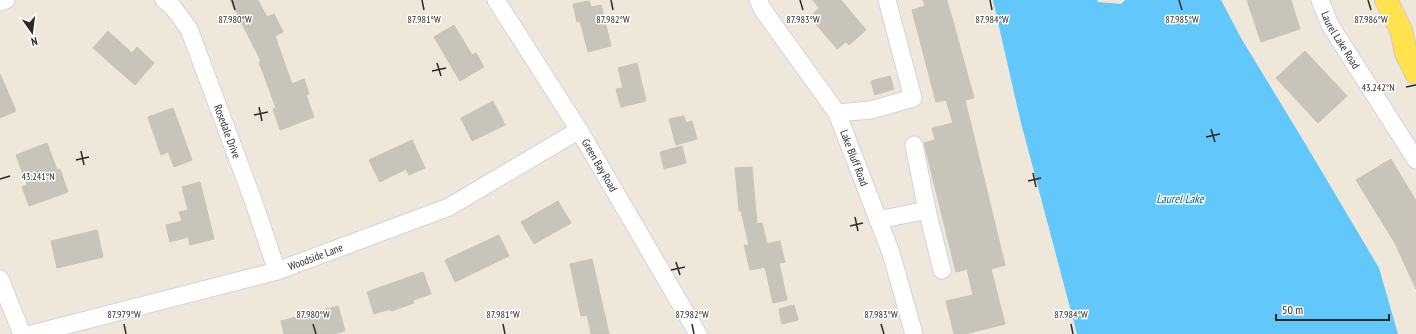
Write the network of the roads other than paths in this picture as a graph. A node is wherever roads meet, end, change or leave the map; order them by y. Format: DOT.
graph roads {
  1 [pos="6,0"];
  2 [pos="164,0"];
  3 [pos="496,0"];
  4 [pos="758,0"];
  5 [pos="887,0"];
  6 [pos="1320,0"];
  7 [pos="1386,0"];
  8 [pos="0,2"];
  9 [pos="1409,36"];
  10 [pos="1416,73"];
  11 [pos="837,113"];
  12 [pos="579,130"];
  13 [pos="914,145"];
  14 [pos="1416,160"];
  15 [pos="927,210"];
  16 [pos="878,220"];
  17 [pos="942,270"];
  18 [pos="277,271"];
  19 [pos="0,278"];
  20 [pos="22,334"];
  21 [pos="32,334"];
  22 [pos="698,334"];
  23 [pos="914,334"];
  1 -- 8 [label="street"];
  2 -- 18 [label="street, Rosedale Drive"];
  3 -- 12 [label="street, Green Bay Road"];
  4 -- 11 [label="street, Lake Bluff Road"];
  5 -- 11 [label="street"];
  6 -- 14 [label="street, Laurel Lake Road"];
  7 -- 9 [label="main road"];
  9 -- 10 [label="main road"];
  11 -- 16 [label="street, Lake Bluff Road"];
  12 -- 18 [label="street, Woodside Lane"];
  12 -- 22 [label="street, Green Bay Road"];
  13 -- 15 [label="street"];
  15 -- 16 [label="street"];
  15 -- 17 [label="street"];
  16 -- 23 [label="street, Lake Bluff Road"];
  18 -- 21 [label="street, Woodside Lane"];
  19 -- 20 [label="street"];
}
